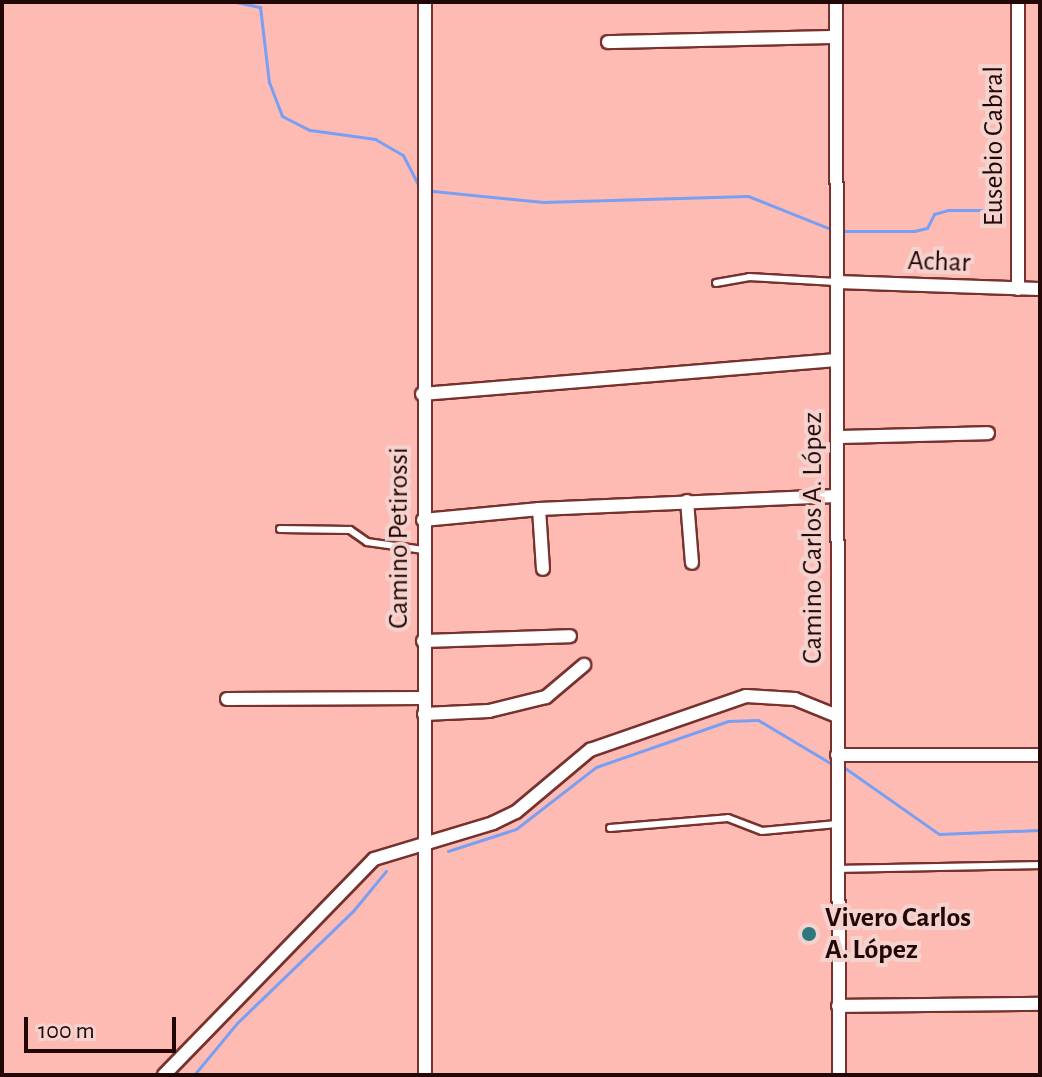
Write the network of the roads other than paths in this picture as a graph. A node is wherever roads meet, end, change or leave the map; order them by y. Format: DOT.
graph roads {
  1 [pos="425,2"];
  2 [pos="836,2"];
  3 [pos="1018,2"];
  4 [pos="836,37"];
  5 [pos="608,42"];
  6 [pos="836,282"];
  7 [pos="716,283"];
  8 [pos="1018,289"];
  9 [pos="1040,289"];
  10 [pos="837,360"];
  11 [pos="422,394"];
  12 [pos="988,433"];
  13 [pos="837,437"];
  14 [pos="836,496"];
  15 [pos="687,501"];
  16 [pos="539,509"];
  17 [pos="423,520"];
  18 [pos="280,529"];
  19 [pos="423,550"];
  20 [pos="692,563"];
  21 [pos="543,569"];
  22 [pos="570,636"];
  23 [pos="423,641"];
  24 [pos="584,665"];
  25 [pos="423,698"];
  26 [pos="227,699"];
  27 [pos="424,714"];
  28 [pos="837,716"];
  29 [pos="837,755"];
  30 [pos="1040,755"];
  31 [pos="837,824"];
  32 [pos="610,828"];
  33 [pos="424,842"];
  34 [pos="1040,865"];
  35 [pos="837,869"];
  36 [pos="1040,1004"];
  37 [pos="838,1006"];
  38 [pos="164,1075"];
  39 [pos="425,1075"];
  40 [pos="839,1075"];
  1 -- 11 [label="street, Camino Petirossi"];
  2 -- 4 [label="street, Camino Carlos A. López"];
  3 -- 8 [label="street, Eusebio Cabral"];
  4 -- 5 [label="street"];
  4 -- 6 [label="street, Camino Carlos A. López"];
  6 -- 7 [label="lane"];
  6 -- 8 [label="street, Achar"];
  6 -- 10 [label="street, Camino Carlos A. López"];
  8 -- 9 [label="street, Achar"];
  10 -- 11 [label="street"];
  10 -- 13 [label="street, Camino Carlos A. López"];
  11 -- 17 [label="street, Camino Petirossi"];
  12 -- 13 [label="street"];
  13 -- 14 [label="street, Camino Carlos A. López"];
  14 -- 15 [label="street"];
  14 -- 28 [label="street, Camino Carlos A. López"];
  15 -- 16 [label="street"];
  15 -- 20 [label="street"];
  16 -- 17 [label="street"];
  16 -- 21 [label="street"];
  17 -- 19 [label="street, Camino Petirossi"];
  18 -- 19 [label="lane"];
  19 -- 23 [label="street, Camino Petirossi"];
  22 -- 23 [label="street"];
  23 -- 25 [label="street, Camino Petirossi"];
  24 -- 27 [label="street"];
  25 -- 26 [label="street"];
  25 -- 27 [label="street, Camino Petirossi"];
  27 -- 33 [label="street, Camino Petirossi"];
  28 -- 29 [label="street, Camino Carlos A. López"];
  28 -- 33 [label="street"];
  29 -- 30 [label="street"];
  29 -- 31 [label="street, Camino Carlos A. López"];
  31 -- 32 [label="lane"];
  31 -- 35 [label="street, Camino Carlos A. López"];
  33 -- 38 [label="street"];
  33 -- 39 [label="street, Camino Petirossi"];
  34 -- 35 [label="lane"];
  35 -- 37 [label="street, Camino Carlos A. López"];
  36 -- 37 [label="street"];
  37 -- 40 [label="street, Camino Carlos A. López"];
}
